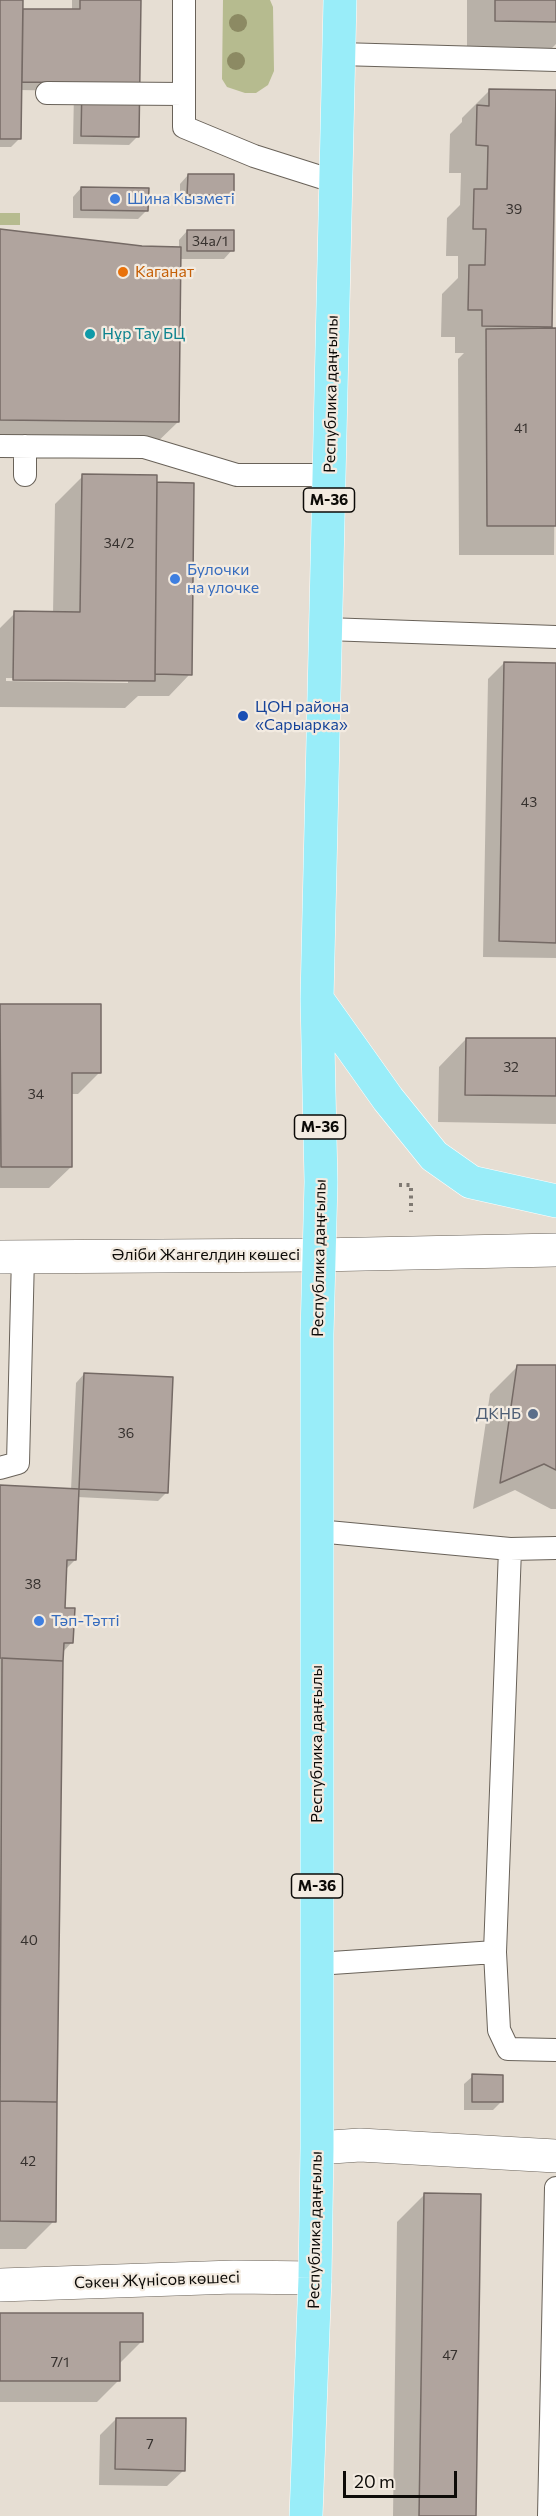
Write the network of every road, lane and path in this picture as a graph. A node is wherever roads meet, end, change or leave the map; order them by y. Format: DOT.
graph roads {
  1 [pos="184,0"];
  2 [pos="340,0"];
  3 [pos="339,54"];
  4 [pos="556,60"];
  5 [pos="47,93"];
  6 [pos="184,94"];
  7 [pos="336,182"];
  8 [pos="0,446"];
  9 [pos="25,446"];
  10 [pos="25,475"];
  11 [pos="329,475"];
  12 [pos="326,629"];
  13 [pos="556,637"];
  14 [pos="317,999"];
  15 [pos="399,1185"];
  16 [pos="556,1201"];
  17 [pos="411,1212"];
  18 [pos="556,1250"];
  19 [pos="318,1255"];
  20 [pos="12,1256"];
  21 [pos="0,1468"];
  22 [pos="317,1530"];
  23 [pos="556,1548"];
  24 [pos="510,1549"];
  25 [pos="495,1953"];
  26 [pos="317,1964"];
  27 [pos="556,2050"];
  28 [pos="317,2148"];
  29 [pos="556,2156"];
  30 [pos="556,2188"];
  31 [pos="315,2278"];
  32 [pos="0,2285"];
  33 [pos="306,2516"];
  34 [pos="549,2516"];
  1 -- 6 [label="lane"];
  2 -- 3 [label="main road, Республика даңғылы / M-36"];
  3 -- 4 [label="lane"];
  3 -- 7 [label="main road, Республика даңғылы / M-36"];
  5 -- 6 [label="lane"];
  6 -- 7 [label="lane"];
  7 -- 11 [label="main road, Республика даңғылы / M-36"];
  8 -- 9 [label="lane"];
  9 -- 10 [label="lane"];
  9 -- 11 [label="lane"];
  11 -- 12 [label="main road, Республика даңғылы / M-36"];
  12 -- 13 [label="lane"];
  12 -- 14 [label="main road, Республика даңғылы / M-36"];
  14 -- 16 [label="main road"];
  14 -- 19 [label="main road, Республика даңғылы / M-36"];
  15 -- 17 [label="path"];
  18 -- 19 [label="street, Әліби Жангелдин көшесі"];
  19 -- 20 [label="street, Әліби Жангелдин көшесі"];
  19 -- 22 [label="main road, Республика даңғылы / M-36"];
  20 -- 21 [label="lane"];
  22 -- 24 [label="lane"];
  22 -- 26 [label="main road, Республика даңғылы / M-36"];
  23 -- 24 [label="lane"];
  24 -- 25 [label="lane"];
  25 -- 26 [label="lane"];
  25 -- 27 [label="lane"];
  26 -- 28 [label="main road, Республика даңғылы / M-36"];
  28 -- 29 [label="street"];
  28 -- 31 [label="main road, Республика даңғылы / M-36"];
  30 -- 34 [label="lane"];
  31 -- 32 [label="street, Сәкен Жүнісов көшесі"];
  31 -- 33 [label="main road, Республика даңғылы / M-36"];
}
